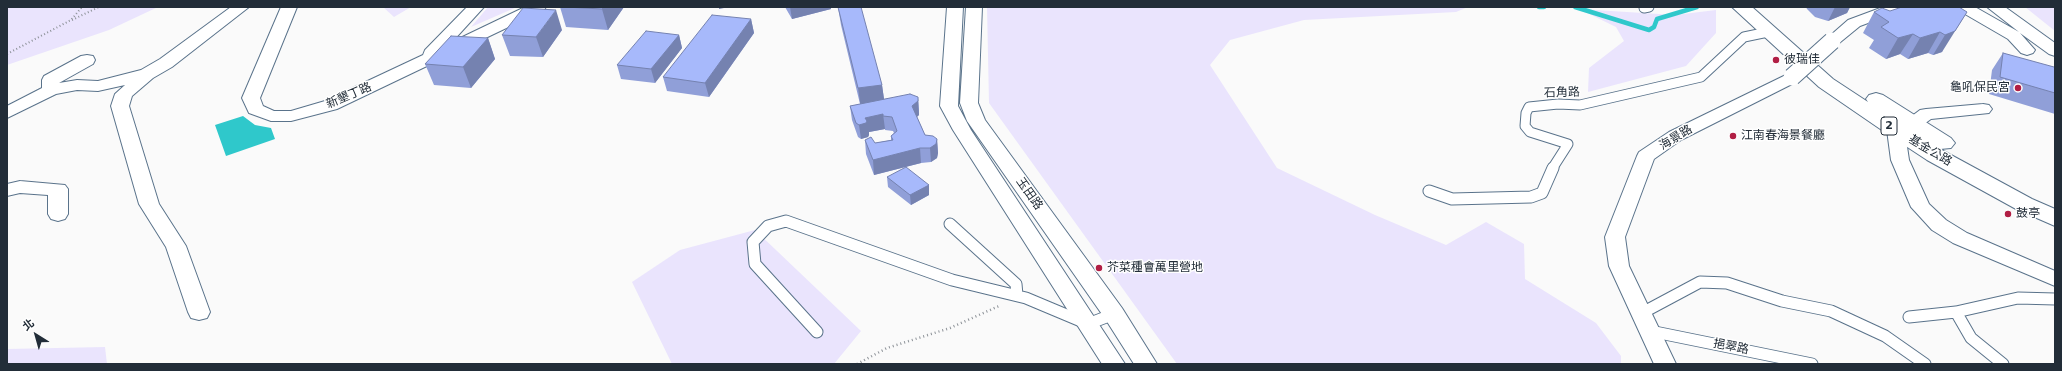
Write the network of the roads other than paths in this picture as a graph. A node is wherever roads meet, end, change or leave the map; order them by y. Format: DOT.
graph roads {
  1 [pos="241,7"];
  2 [pos="289,7"];
  3 [pos="476,7"];
  4 [pos="538,7"];
  5 [pos="955,7"];
  6 [pos="974,7"];
  7 [pos="1741,7"];
  8 [pos="1761,7"];
  9 [pos="1897,7"];
  10 [pos="1964,7"];
  11 [pos="1995,7"];
  12 [pos="1768,32"];
  13 [pos="2055,51"];
  14 [pos="2030,57"];
  15 [pos="87,60"];
  16 [pos="425,62"];
  17 [pos="147,74"];
  18 [pos="98,86"];
  19 [pos="51,90"];
  20 [pos="124,94"];
  21 [pos="1983,109"];
  22 [pos="7,113"];
  23 [pos="1905,127"];
  24 [pos="7,190"];
  25 [pos="1429,191"];
  26 [pos="2055,202"];
  27 [pos="58,214"];
  28 [pos="2055,218"];
  29 [pos="950,224"];
  30 [pos="2055,279"];
  31 [pos="1017,295"];
  32 [pos="2055,299"];
  33 [pos="199,312"];
  34 [pos="1956,312"];
  35 [pos="1642,313"];
  36 [pos="1114,314"];
  37 [pos="1909,317"];
  38 [pos="1088,324"];
  39 [pos="1650,330"];
  40 [pos="817,332"];
  41 [pos="1114,364"];
  42 [pos="1146,364"];
  43 [pos="1665,364"];
  44 [pos="1812,364"];
  45 [pos="1925,364"];
  46 [pos="2003,364"];
  1 -- 17 [label="street"];
  2 -- 16 [label="street, 新墾丁路"];
  3 -- 16 [label="street"];
  4 -- 16 [label="street, 新墾丁路"];
  5 -- 38 [label="street, 玉田路"];
  6 -- 36 [label="street, 玉田路"];
  7 -- 12 [label="main road, 基金公路 / 2"];
  8 -- 23 [label="main road, 基金公路 / 2"];
  9 -- 35 [label="street, 海景路, bridge"];
  10 -- 14 [label="street"];
  11 -- 13 [label="street"];
  12 -- 23 [label="main road, 基金公路 / 2"];
  12 -- 25 [label="lane, 石角路"];
  15 -- 19 [label="street"];
  17 -- 18 [label="street"];
  17 -- 20 [label="street"];
  18 -- 19 [label="street"];
  18 -- 20 [label="street"];
  19 -- 22 [label="street"];
  20 -- 33 [label="street"];
  21 -- 23 [label="street"];
  23 -- 26 [label="main road, 基金公路 / 2"];
  23 -- 28 [label="main road, 基金公路 / 2"];
  23 -- 30 [label="street"];
  24 -- 27 [label="street"];
  29 -- 31 [label="lane"];
  31 -- 38 [label="lane"];
  31 -- 40 [label="lane"];
  32 -- 34 [label="lane"];
  34 -- 37 [label="lane"];
  34 -- 46 [label="lane"];
  35 -- 39 [label="street, 海景路"];
  35 -- 45 [label="lane"];
  36 -- 38 [label="lane"];
  36 -- 42 [label="street, 玉田路"];
  38 -- 41 [label="street, 玉田路"];
  39 -- 43 [label="street, 海景路"];
  39 -- 44 [label="lane, 挹翠路"];
}
